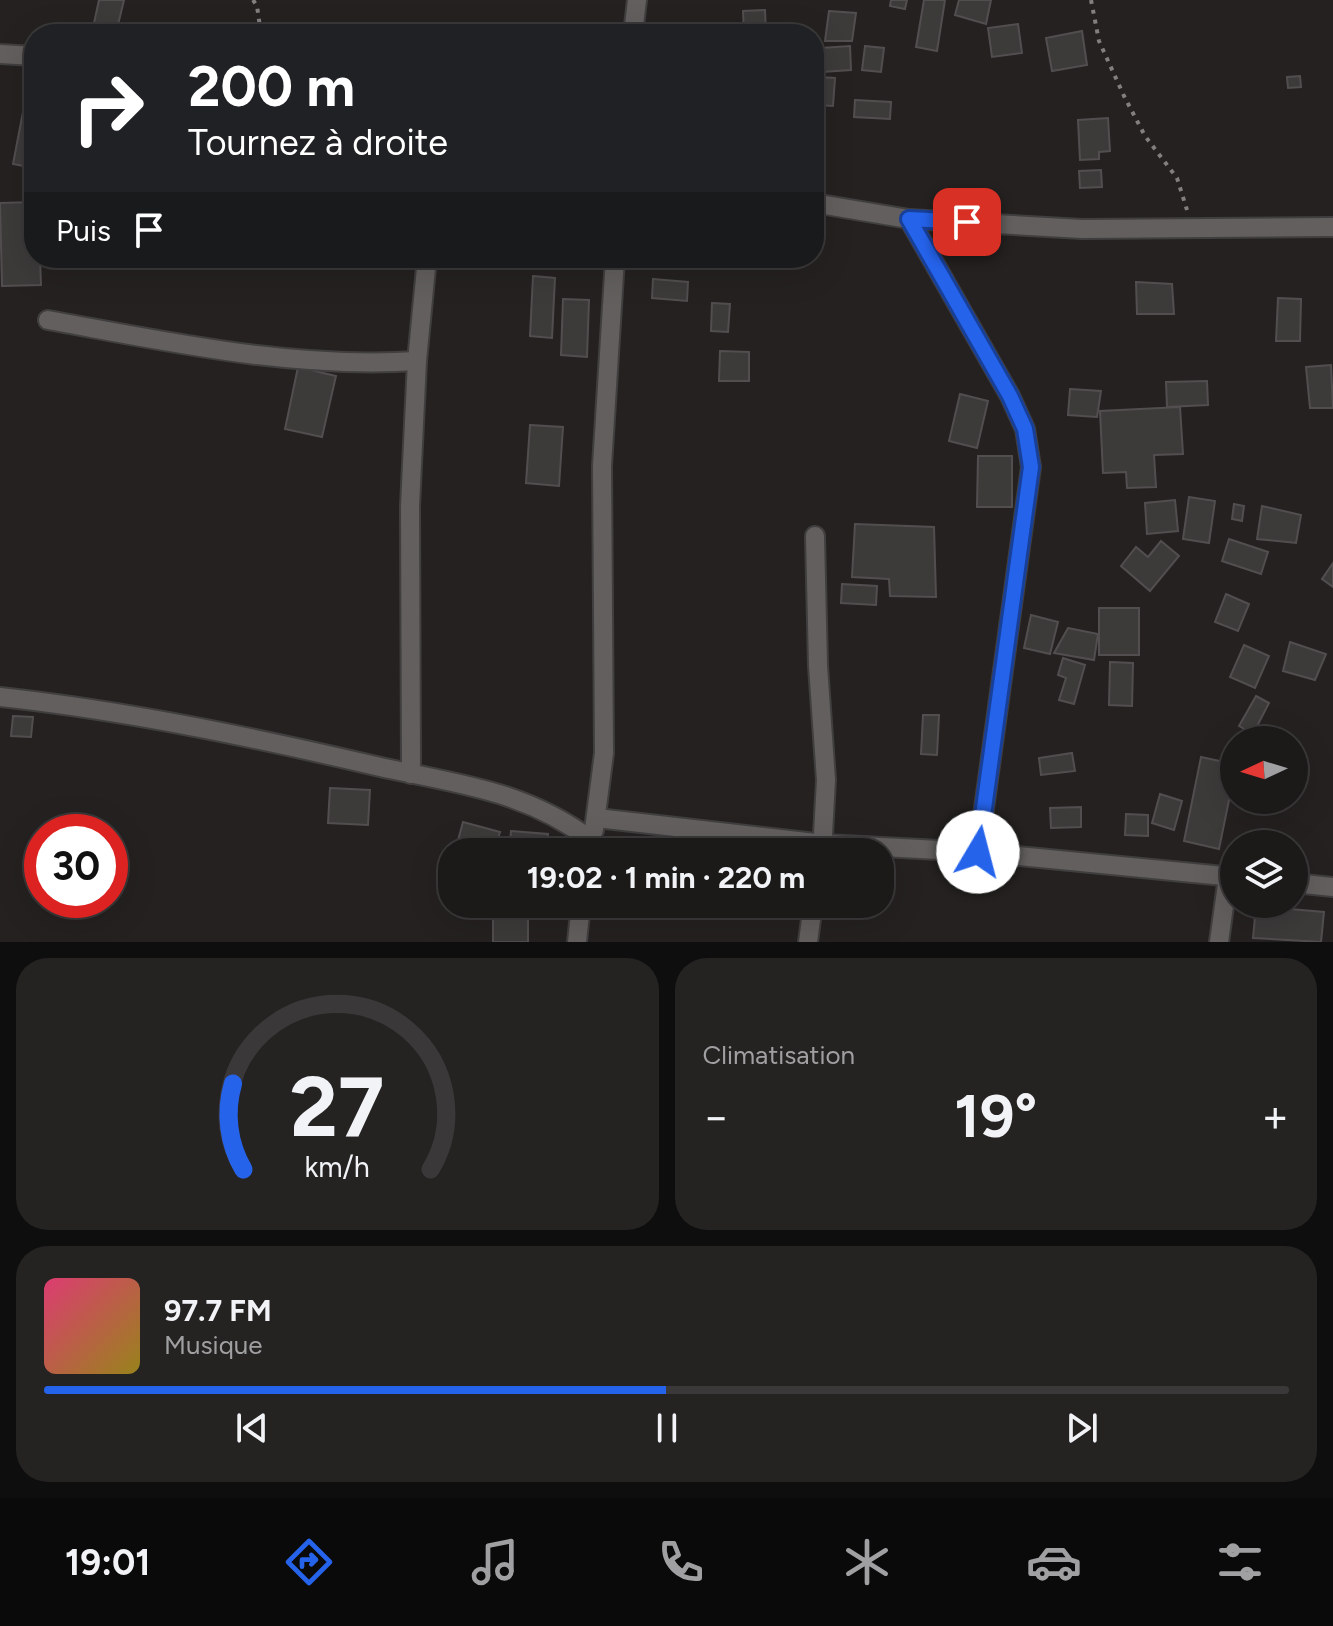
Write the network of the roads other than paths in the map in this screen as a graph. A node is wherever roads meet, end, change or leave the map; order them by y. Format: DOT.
graph roads {
  1 [pos="637,0"];
  2 [pos="634,24"];
  3 [pos="0,54"];
  4 [pos="24,55"];
  5 [pos="824,205"];
  6 [pos="909,219"];
  7 [pos="1333,227"];
  8 [pos="426,268"];
  9 [pos="614,268"];
  10 [pos="48,320"];
  11 [pos="417,361"];
  12 [pos="815,536"];
  13 [pos="0,697"];
  14 [pos="411,774"];
  15 [pos="597,818"];
  16 [pos="581,838"];
  17 [pos="592,838"];
  18 [pos="748,838"];
  19 [pos="823,838"];
  20 [pos="894,850"];
  21 [pos="978,852"];
  22 [pos="1220,876"];
  23 [pos="1308,884"];
  24 [pos="1333,887"];
  25 [pos="580,918"];
  26 [pos="811,918"];
  27 [pos="1223,918"];
  28 [pos="577,942"];
  29 [pos="808,942"];
  30 [pos="1219,942"];
  1 -- 2 [label="street"];
  3 -- 4 [label="street"];
  5 -- 6 [label="street"];
  6 -- 7 [label="street"];
  6 -- 21 [label="street"];
  8 -- 11 [label="street"];
  9 -- 15 [label="street"];
  10 -- 11 [label="street"];
  11 -- 14 [label="street"];
  12 -- 19 [label="street"];
  13 -- 14 [label="street"];
  14 -- 16 [label="street"];
  15 -- 17 [label="street"];
  15 -- 18 [label="street"];
  20 -- 21 [label="street"];
  21 -- 22 [label="street"];
  23 -- 24 [label="street"];
  25 -- 28 [label="street"];
  26 -- 29 [label="street"];
  27 -- 30 [label="street"];
}
